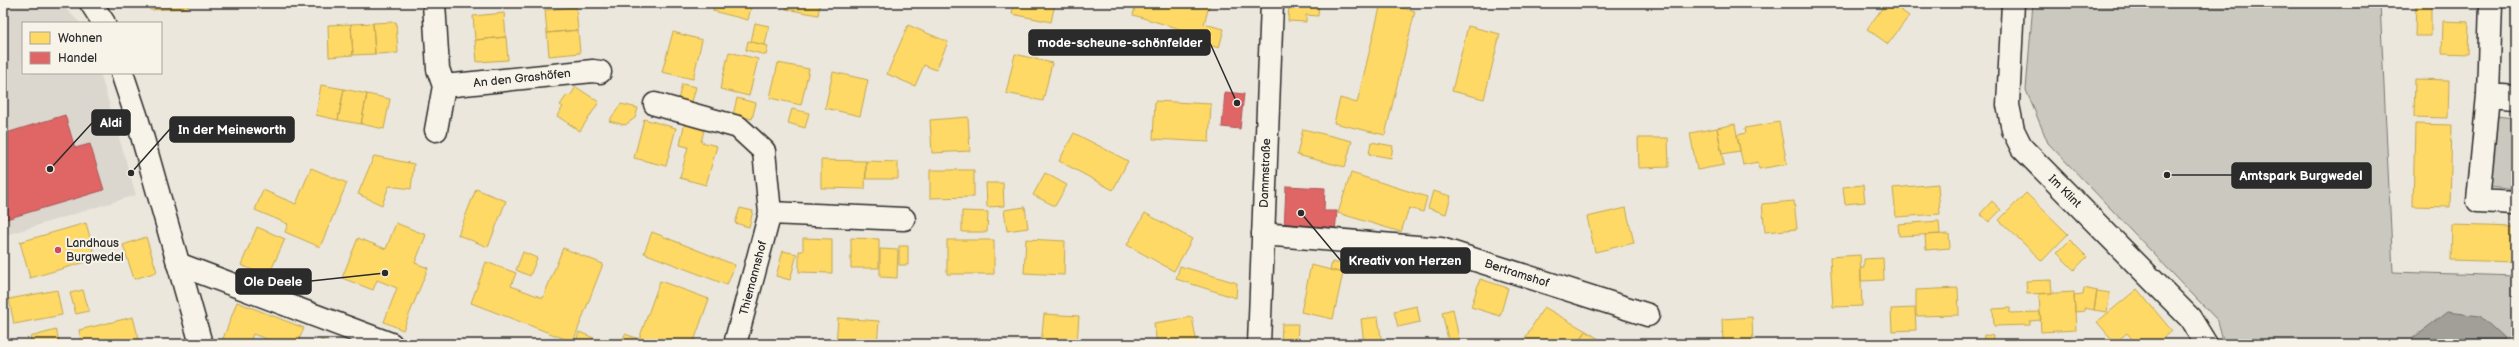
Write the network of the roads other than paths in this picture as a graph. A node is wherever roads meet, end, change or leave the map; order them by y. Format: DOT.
graph roads {
  1 [pos="91,3"];
  2 [pos="434,3"];
  3 [pos="1272,3"];
  4 [pos="2014,3"];
  5 [pos="2491,3"];
  6 [pos="103,22"];
  7 [pos="600,72"];
  8 [pos="122,74"];
  9 [pos="444,86"];
  10 [pos="2488,95"];
  11 [pos="2516,97"];
  12 [pos="655,104"];
  13 [pos="436,130"];
  14 [pos="2516,203"];
  15 [pos="770,213"];
  16 [pos="904,219"];
  17 [pos="1263,234"];
  18 [pos="178,264"];
  19 [pos="1648,315"];
  20 [pos="201,344"];
  21 [pos="391,344"];
  22 [pos="735,344"];
  23 [pos="1259,344"];
  24 [pos="2206,344"];
  1 -- 6 [label="street"];
  2 -- 9 [label="street"];
  3 -- 17 [label="street, Dammstraße"];
  4 -- 24 [label="street, Im Klint"];
  5 -- 10 [label="street"];
  7 -- 9 [label="street, An den Grashöfen"];
  8 -- 18 [label="street"];
  9 -- 13 [label="street"];
  10 -- 11 [label="street"];
  10 -- 14 [label="street"];
  12 -- 15 [label="street, Thiemannshof"];
  15 -- 16 [label="street"];
  15 -- 22 [label="street, Thiemannshof"];
  17 -- 19 [label="street, Bertramshof"];
  17 -- 23 [label="street, Dammstraße"];
  18 -- 20 [label="street"];
  18 -- 21 [label="street"];
}
